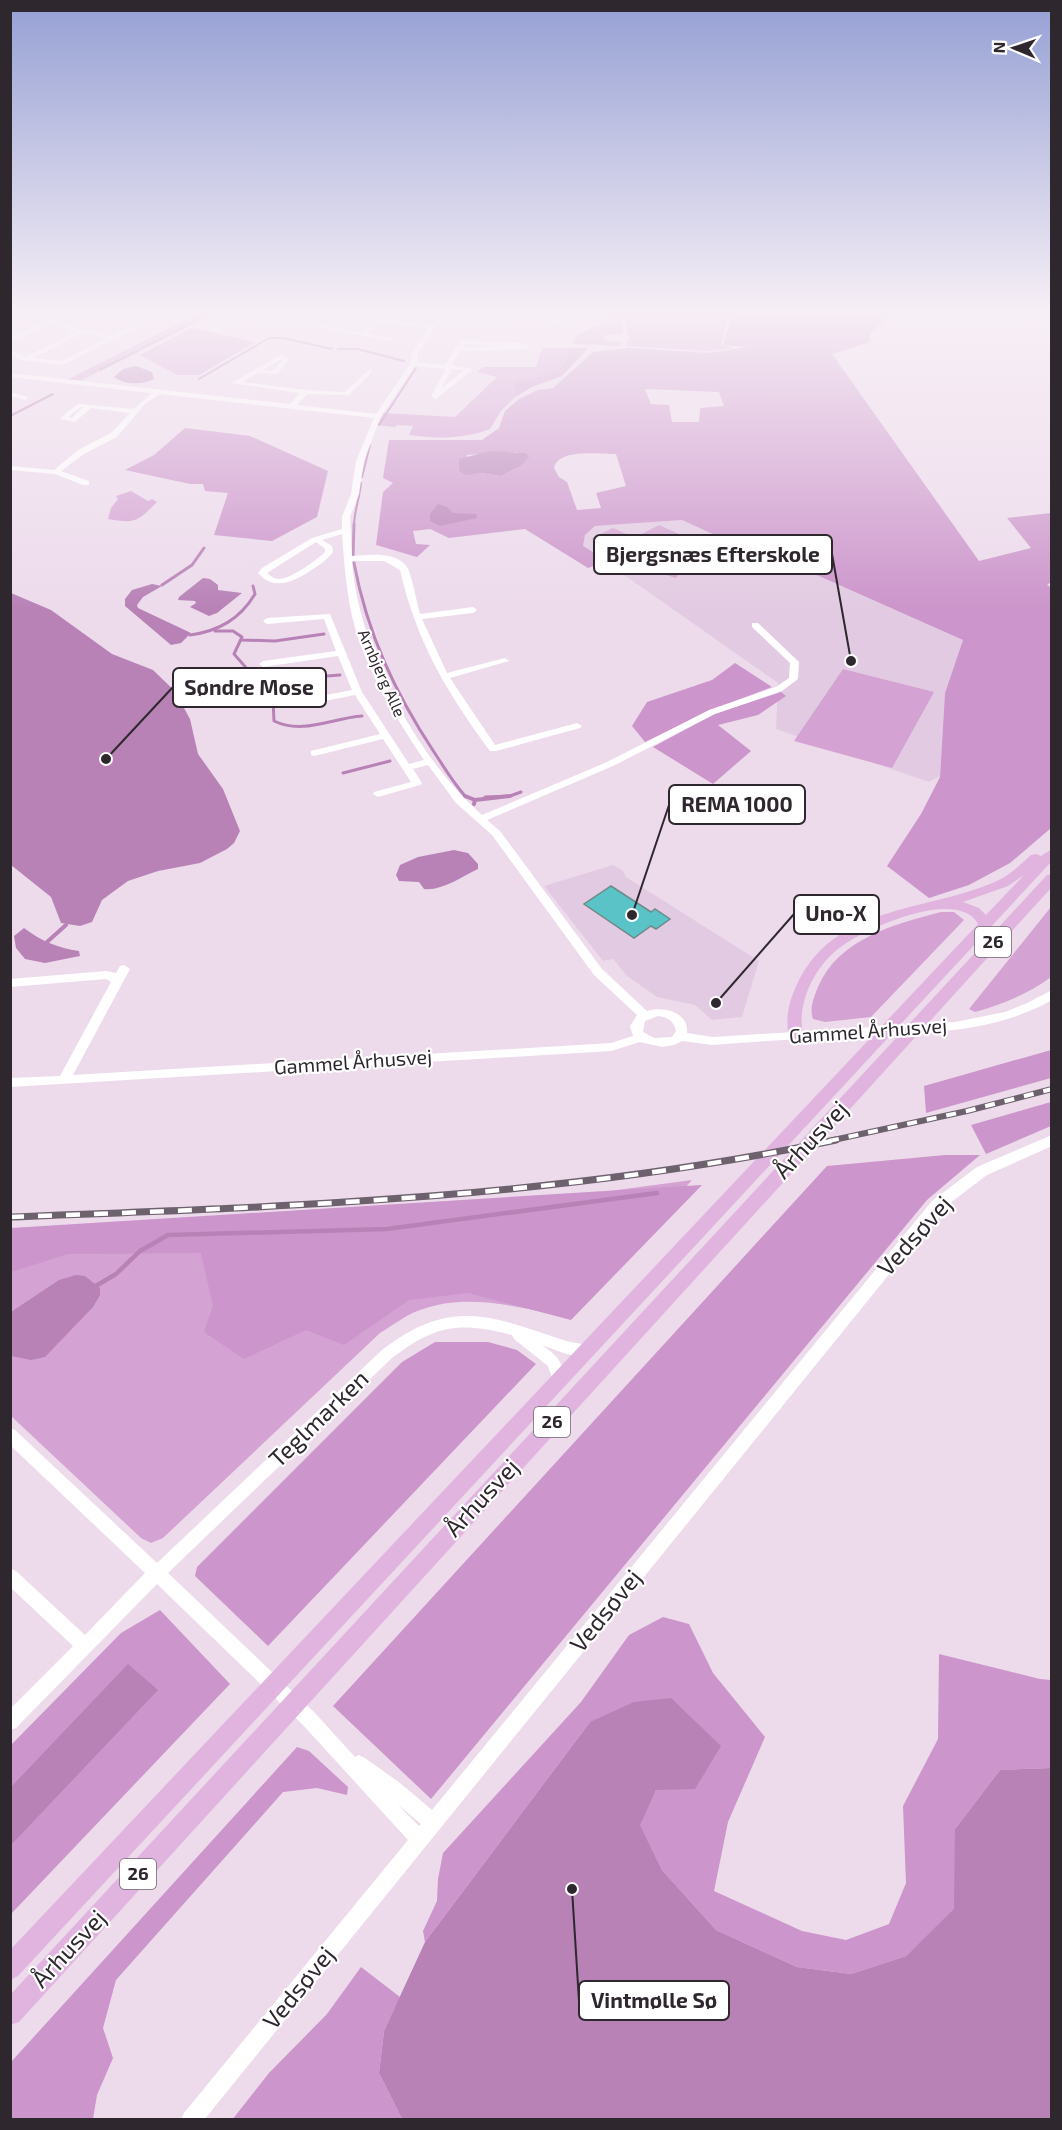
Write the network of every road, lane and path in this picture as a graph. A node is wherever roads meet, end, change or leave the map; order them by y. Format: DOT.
graph roads {
  1 [pos="129,410"];
  2 [pos="324,410"];
  3 [pos="382,410"];
  4 [pos="134,411"];
  5 [pos="378,416"];
  6 [pos="10,468"];
  7 [pos="56,472"];
  8 [pos="86,483"];
  9 [pos="346,531"];
  10 [pos="318,540"];
  11 [pos="347,560"];
  12 [pos="473,610"];
  13 [pos="417,617"];
  14 [pos="267,621"];
  15 [pos="755,625"];
  16 [pos="340,653"];
  17 [pos="505,661"];
  18 [pos="263,664"];
  19 [pos="444,677"];
  20 [pos="357,693"];
  21 [pos="289,705"];
  22 [pos="577,726"];
  23 [pos="384,736"];
  24 [pos="314,753"];
  25 [pos="430,762"];
  26 [pos="406,768"];
  27 [pos="378,794"];
  28 [pos="482,819"];
  29 [pos="1052,844"];
  30 [pos="1052,853"];
  31 [pos="1052,878"];
  32 [pos="937,904"];
  33 [pos="984,925"];
  34 [pos="124,969"];
  35 [pos="117,982"];
  36 [pos="10,983"];
  37 [pos="1052,994"];
  38 [pos="644,1015"];
  39 [pos="796,1035"];
  40 [pos="680,1036"];
  41 [pos="640,1038"];
  42 [pos="64,1080"];
  43 [pos="10,1083"];
  44 [pos="1052,1140"];
  45 [pos="508,1327"];
  46 [pos="587,1351"];
  47 [pos="560,1380"];
  48 [pos="10,1435"];
  49 [pos="157,1573"];
  50 [pos="10,1576"];
  51 [pos="85,1646"];
  52 [pos="10,1722"];
  53 [pos="342,1752"];
  54 [pos="433,1823"];
  55 [pos="420,1839"];
  56 [pos="10,1968"];
  57 [pos="10,2013"];
  58 [pos="191,2120"];
  1 -- 4 [label="street"];
  2 -- 5 [label="street"];
  3 -- 5 [label="street, Arnbjerg Alle"];
  4 -- 7 [label="street"];
  5 -- 9 [label="street, Arnbjerg Alle"];
  6 -- 7 [label="street"];
  7 -- 8 [label="street"];
  9 -- 10 [label="street"];
  9 -- 11 [label="street, Arnbjerg Alle"];
  10 -- 10 [label="street"];
  11 -- 13 [label="street"];
  11 -- 25 [label="street, Arnbjerg Alle"];
  12 -- 13 [label="street"];
  13 -- 19 [label="street"];
  14 -- 16 [label="street"];
  15 -- 28 [label="street"];
  16 -- 18 [label="street"];
  16 -- 20 [label="street"];
  17 -- 19 [label="street"];
  19 -- 22 [label="street"];
  20 -- 21 [label="street"];
  20 -- 23 [label="street"];
  23 -- 24 [label="street"];
  23 -- 26 [label="street"];
  25 -- 26 [label="street"];
  25 -- 28 [label="street, Arnbjerg Alle"];
  26 -- 27 [label="street"];
  28 -- 38 [label="street, Arnbjerg Alle"];
  29 -- 32 [label="main road"];
  30 -- 33 [label="main road, Århusvej / 26"];
  31 -- 57 [label="main road, Århusvej / 26"];
  32 -- 33 [label="main road"];
  32 -- 39 [label="main road"];
  33 -- 46 [label="main road, Århusvej / 26"];
  34 -- 35 [label="street"];
  35 -- 36 [label="street"];
  35 -- 42 [label="street"];
  37 -- 39 [label="street, Gammel Århusvej"];
  38 -- 40 [label="street"];
  38 -- 41 [label="street"];
  39 -- 40 [label="street, Gammel Århusvej"];
  40 -- 41 [label="street"];
  41 -- 42 [label="street, Gammel Århusvej"];
  42 -- 43 [label="street, Gammel Århusvej"];
  44 -- 54 [label="street, Vedsøvej"];
  45 -- 46 [label="street, Teglmarken"];
  45 -- 47 [label="street, Teglmarken"];
  45 -- 49 [label="street, Teglmarken"];
  46 -- 47 [label="main road, Århusvej / 26"];
  47 -- 56 [label="main road, Århusvej / 26"];
  48 -- 49 [label="street"];
  49 -- 51 [label="street, Teglmarken"];
  49 -- 53 [label="street"];
  50 -- 51 [label="street"];
  51 -- 52 [label="street, Teglmarken"];
  53 -- 54 [label="street"];
  53 -- 55 [label="street"];
  54 -- 55 [label="street, Vedsøvej"];
  55 -- 58 [label="street, Vedsøvej"];
}
